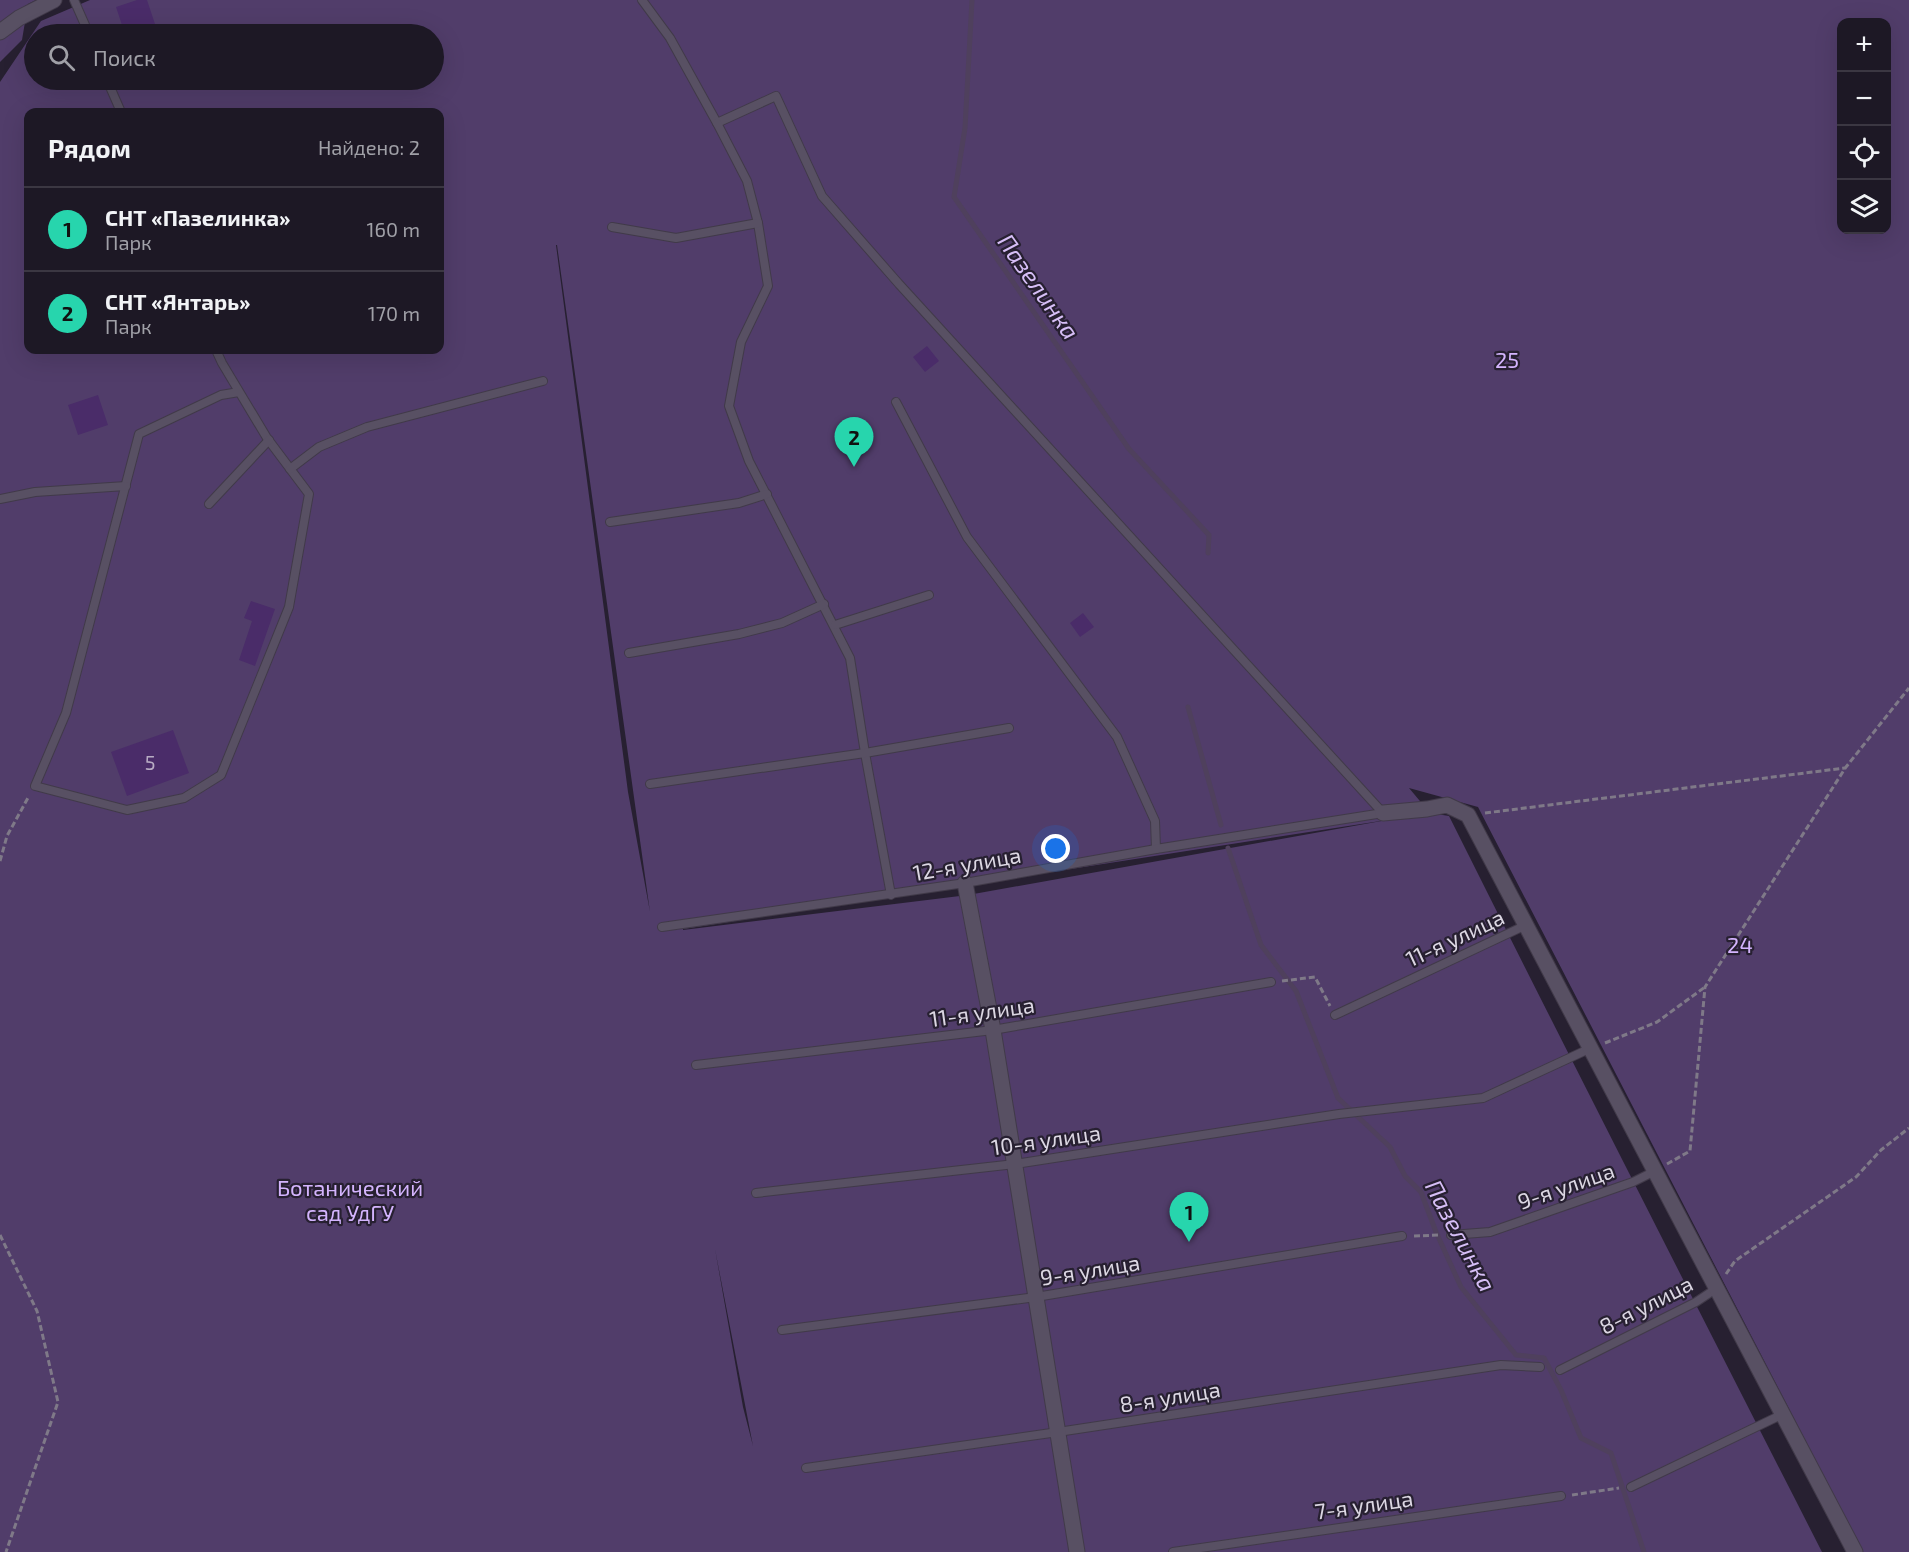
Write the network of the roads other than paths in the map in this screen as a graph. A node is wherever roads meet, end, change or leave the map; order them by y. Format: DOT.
graph roads {
  1 [pos="54,0"];
  2 [pos="74,0"];
  3 [pos="642,0"];
  4 [pos="85,24"];
  5 [pos="0,32"];
  6 [pos="111,90"];
  7 [pos="119,108"];
  8 [pos="717,123"];
  9 [pos="758,223"];
  10 [pos="612,227"];
  11 [pos="218,354"];
  12 [pos="543,381"];
  13 [pos="239,392"];
  14 [pos="896,402"];
  15 [pos="269,440"];
  16 [pos="290,469"];
  17 [pos="126,486"];
  18 [pos="767,494"];
  19 [pos="0,499"];
  20 [pos="209,504"];
  21 [pos="610,522"];
  22 [pos="929,595"];
  23 [pos="824,604"];
  24 [pos="835,625"];
  25 [pos="629,653"];
  26 [pos="1009,728"];
  27 [pos="865,753"];
  28 [pos="651,784"];
  29 [pos="1383,813"];
  30 [pos="1156,849"];
  31 [pos="965,883"];
  32 [pos="891,895"];
  33 [pos="1526,925"];
  34 [pos="662,927"];
  35 [pos="1271,982"];
  36 [pos="1335,1015"];
  37 [pos="993,1030"];
  38 [pos="1591,1048"];
  39 [pos="696,1065"];
  40 [pos="1015,1164"];
  41 [pos="1655,1171"];
  42 [pos="756,1193"];
  43 [pos="1451,1235"];
  44 [pos="1402,1236"];
  45 [pos="1717,1288"];
  46 [pos="1036,1297"];
  47 [pos="782,1330"];
  48 [pos="1540,1367"];
  49 [pos="1560,1370"];
  50 [pos="1782,1414"];
  51 [pos="1058,1432"];
  52 [pos="806,1468"];
  53 [pos="1631,1487"];
  54 [pos="1561,1496"];
  55 [pos="1077,1552"];
  56 [pos="1173,1552"];
  57 [pos="1855,1552"];
  1 -- 5 [label="street"];
  2 -- 4 [label="lane"];
  3 -- 8 [label="lane"];
  6 -- 7 [label="lane"];
  8 -- 9 [label="lane"];
  8 -- 29 [label="lane"];
  9 -- 10 [label="lane"];
  9 -- 18 [label="lane"];
  11 -- 13 [label="lane"];
  12 -- 16 [label="lane"];
  13 -- 15 [label="lane"];
  13 -- 17 [label="lane"];
  14 -- 30 [label="lane"];
  15 -- 16 [label="lane"];
  15 -- 20 [label="lane"];
  16 -- 17 [label="lane"];
  17 -- 19 [label="lane"];
  18 -- 21 [label="lane"];
  18 -- 23 [label="lane"];
  22 -- 24 [label="lane"];
  23 -- 24 [label="lane"];
  23 -- 25 [label="lane"];
  24 -- 27 [label="lane"];
  26 -- 27 [label="lane"];
  27 -- 28 [label="lane"];
  27 -- 32 [label="lane"];
  29 -- 30 [label="lane, 12-я улица"];
  29 -- 33 [label="street"];
  30 -- 31 [label="lane, 12-я улица"];
  31 -- 32 [label="lane, 12-я улица"];
  31 -- 37 [label="street"];
  32 -- 34 [label="lane, 12-я улица"];
  33 -- 36 [label="lane, 11-я улица"];
  33 -- 38 [label="street"];
  35 -- 37 [label="lane, 11-я улица"];
  37 -- 39 [label="lane, 11-я улица"];
  37 -- 40 [label="street"];
  38 -- 40 [label="lane, 10-я улица"];
  38 -- 41 [label="street"];
  40 -- 42 [label="lane, 10-я улица"];
  40 -- 46 [label="street"];
  41 -- 43 [label="lane, 9-я улица"];
  41 -- 45 [label="street"];
  44 -- 46 [label="lane, 9-я улица"];
  45 -- 49 [label="lane, 8-я улица"];
  45 -- 50 [label="street"];
  46 -- 47 [label="lane, 9-я улица"];
  46 -- 51 [label="street"];
  48 -- 51 [label="lane, 8-я улица"];
  50 -- 53 [label="lane"];
  50 -- 57 [label="street"];
  51 -- 52 [label="lane, 8-я улица"];
  51 -- 55 [label="street"];
  54 -- 56 [label="lane, 7-я улица"];
}
